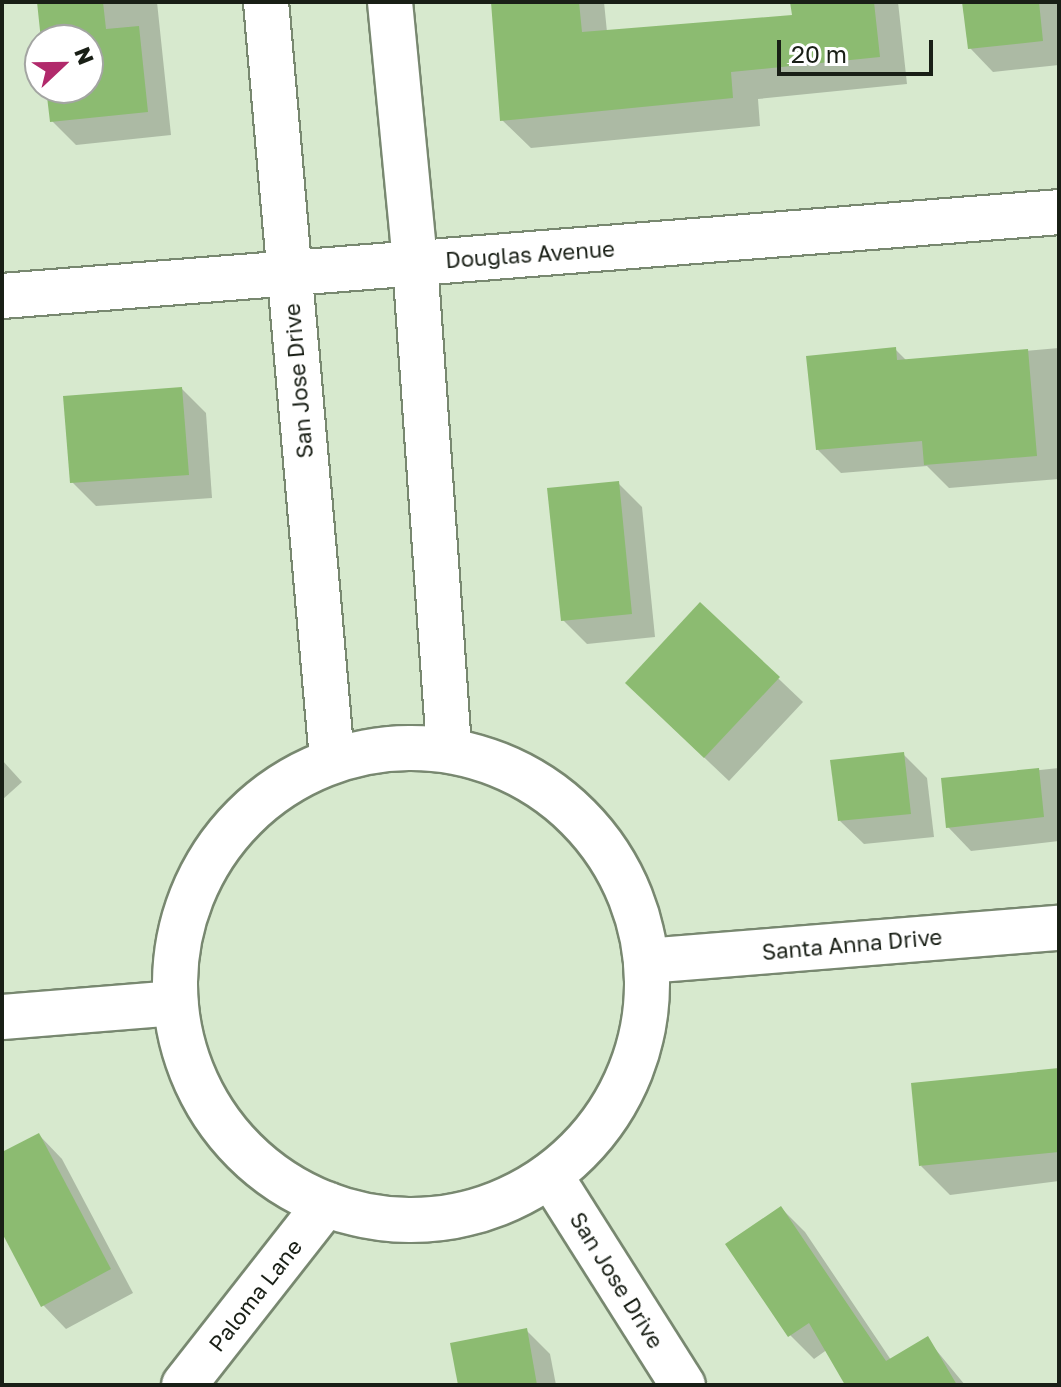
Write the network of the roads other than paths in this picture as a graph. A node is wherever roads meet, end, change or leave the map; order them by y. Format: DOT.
graph roads {
  1 [pos="266,2"];
  2 [pos="390,2"];
  3 [pos="1059,212"];
  4 [pos="415,262"];
  5 [pos="288,273"];
  6 [pos="2,296"];
  7 [pos="449,750"];
  8 [pos="332,760"];
  9 [pos="1059,928"];
  10 [pos="646,961"];
  11 [pos="175,1003"];
  12 [pos="2,1017"];
  13 [pos="550,1175"];
  14 [pos="326,1204"];
  15 [pos="184,1385"];
  16 [pos="683,1385"];
  1 -- 5 [label="street, San Jose Drive"];
  2 -- 4 [label="street"];
  3 -- 4 [label="street, Douglas Avenue"];
  4 -- 5 [label="street, Douglas Avenue"];
  4 -- 7 [label="street"];
  5 -- 6 [label="street, Douglas Avenue"];
  5 -- 8 [label="street, San Jose Drive"];
  7 -- 8 [label="street"];
  7 -- 10 [label="street"];
  8 -- 11 [label="street"];
  9 -- 10 [label="street, Santa Anna Drive"];
  10 -- 13 [label="street"];
  11 -- 12 [label="street"];
  11 -- 14 [label="street"];
  13 -- 14 [label="street"];
  13 -- 16 [label="street, San Jose Drive"];
  14 -- 15 [label="street, Paloma Lane"];
}
